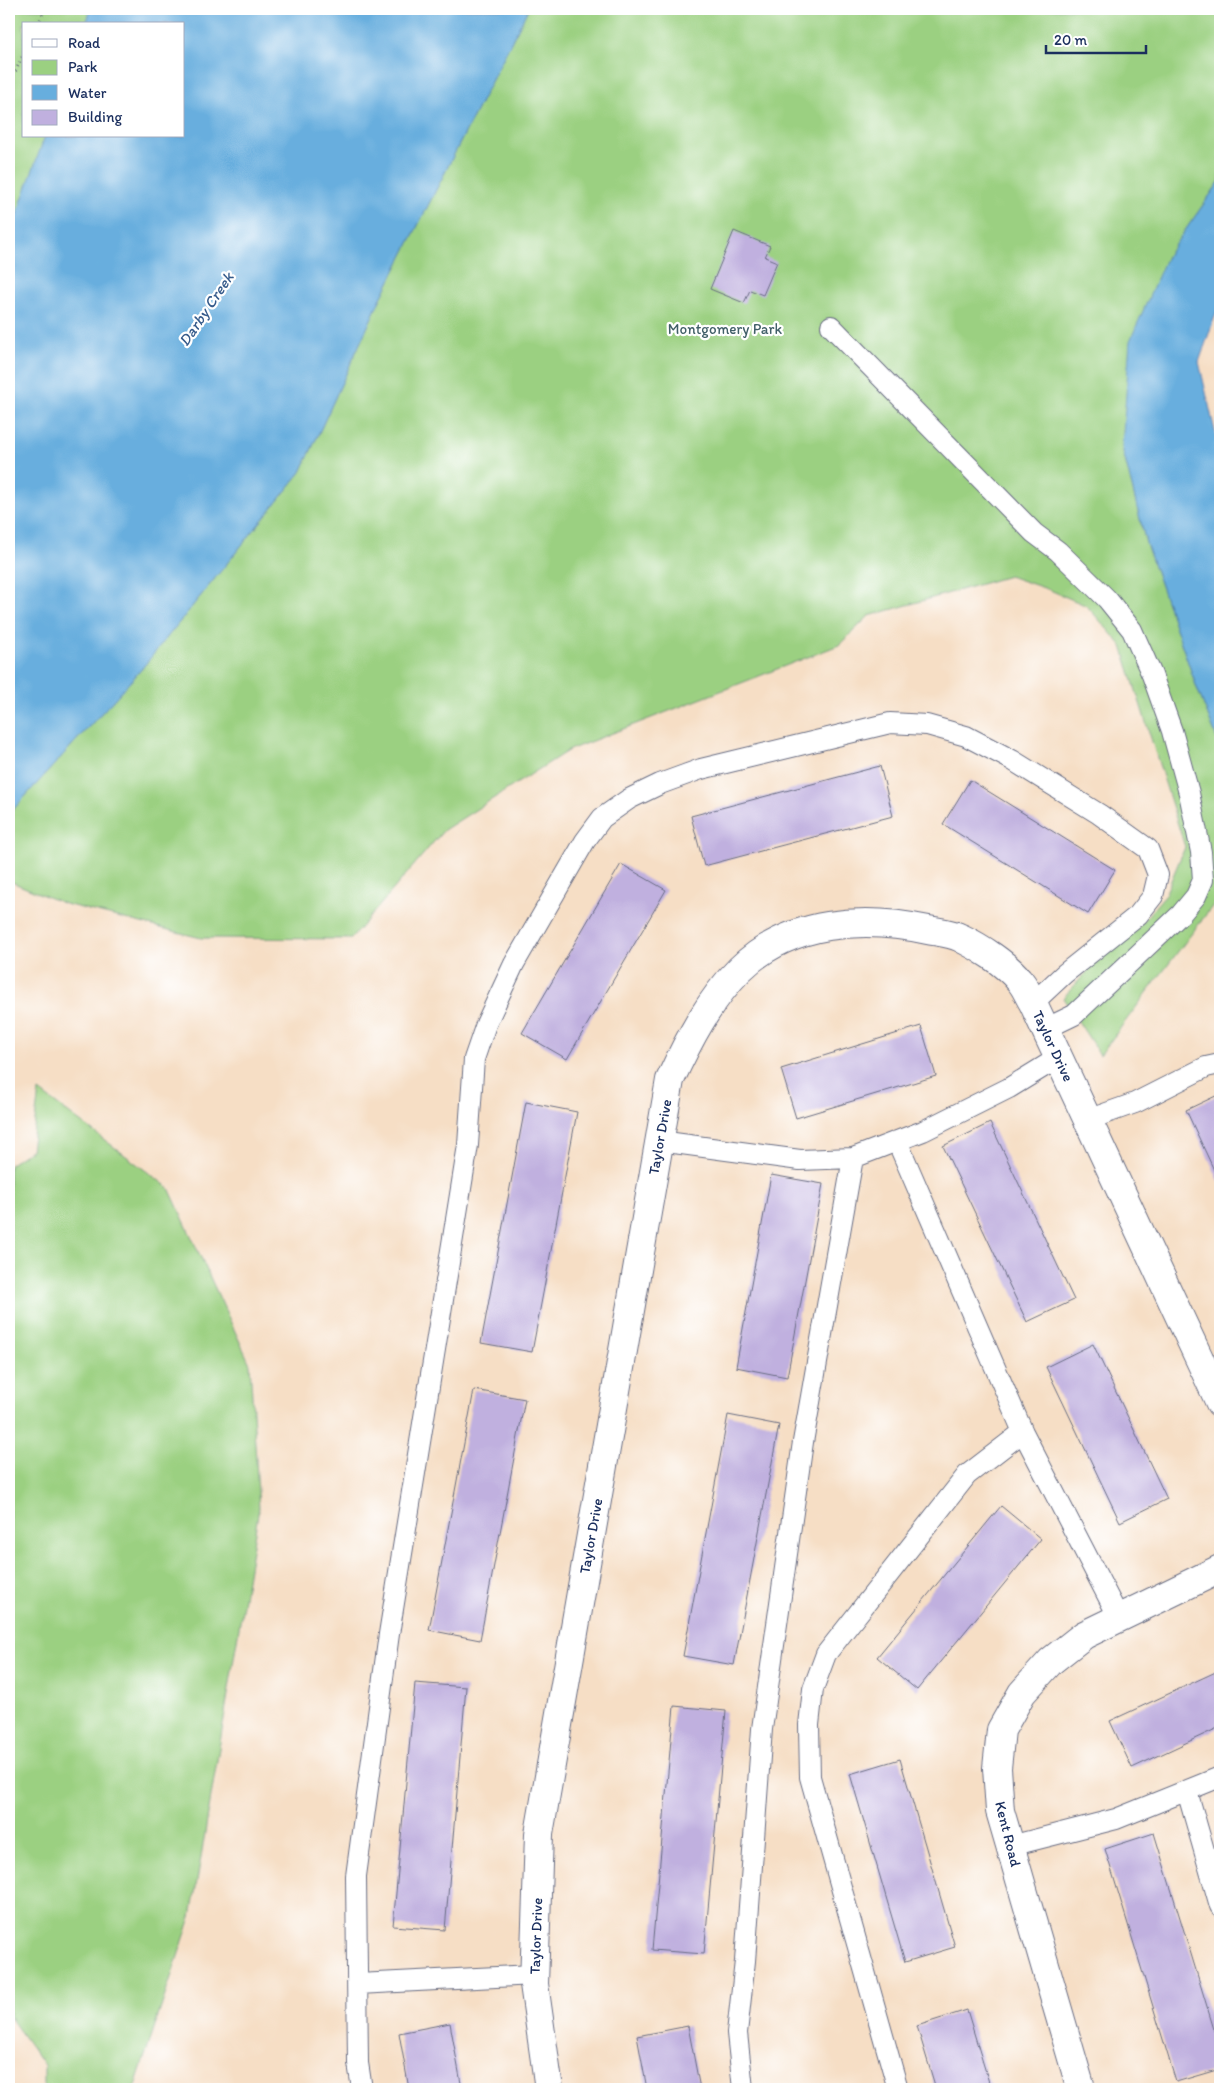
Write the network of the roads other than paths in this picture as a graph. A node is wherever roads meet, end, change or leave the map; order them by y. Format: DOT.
graph roads {
  1 [pos="832,326"];
  2 [pos="1032,1003"];
  3 [pos="1045,1029"];
  4 [pos="1058,1058"];
  5 [pos="1220,1064"];
  6 [pos="1087,1120"];
  7 [pos="659,1141"];
  8 [pos="897,1141"];
  9 [pos="853,1158"];
  10 [pos="1220,1403"];
  11 [pos="1023,1432"];
  12 [pos="1220,1569"];
  13 [pos="1119,1618"];
  14 [pos="1220,1777"];
  15 [pos="1187,1792"];
  16 [pos="1010,1846"];
  17 [pos="1220,1859"];
  18 [pos="1220,1906"];
  19 [pos="534,1976"];
  20 [pos="358,1984"];
  21 [pos="362,2089"];
  22 [pos="549,2089"];
  23 [pos="743,2089"];
  24 [pos="898,2089"];
  25 [pos="1082,2089"];
  1 -- 3 [label="lane"];
  2 -- 3 [label="street, Taylor Drive"];
  2 -- 7 [label="street, Taylor Drive"];
  2 -- 20 [label="lane"];
  3 -- 4 [label="street, Taylor Drive"];
  4 -- 6 [label="street, Taylor Drive"];
  4 -- 8 [label="lane"];
  5 -- 6 [label="lane"];
  6 -- 10 [label="street, Taylor Drive"];
  7 -- 9 [label="lane"];
  7 -- 19 [label="street, Taylor Drive"];
  8 -- 9 [label="lane"];
  8 -- 11 [label="lane"];
  9 -- 23 [label="lane"];
  11 -- 13 [label="lane"];
  11 -- 24 [label="lane"];
  12 -- 13 [label="street, Kent Road"];
  13 -- 16 [label="street, Kent Road"];
  14 -- 15 [label="lane"];
  15 -- 16 [label="lane"];
  15 -- 17 [label="lane"];
  15 -- 18 [label="lane"];
  16 -- 25 [label="street, Kent Road"];
  19 -- 20 [label="lane"];
  19 -- 22 [label="street, Taylor Drive"];
  20 -- 21 [label="lane"];
}
